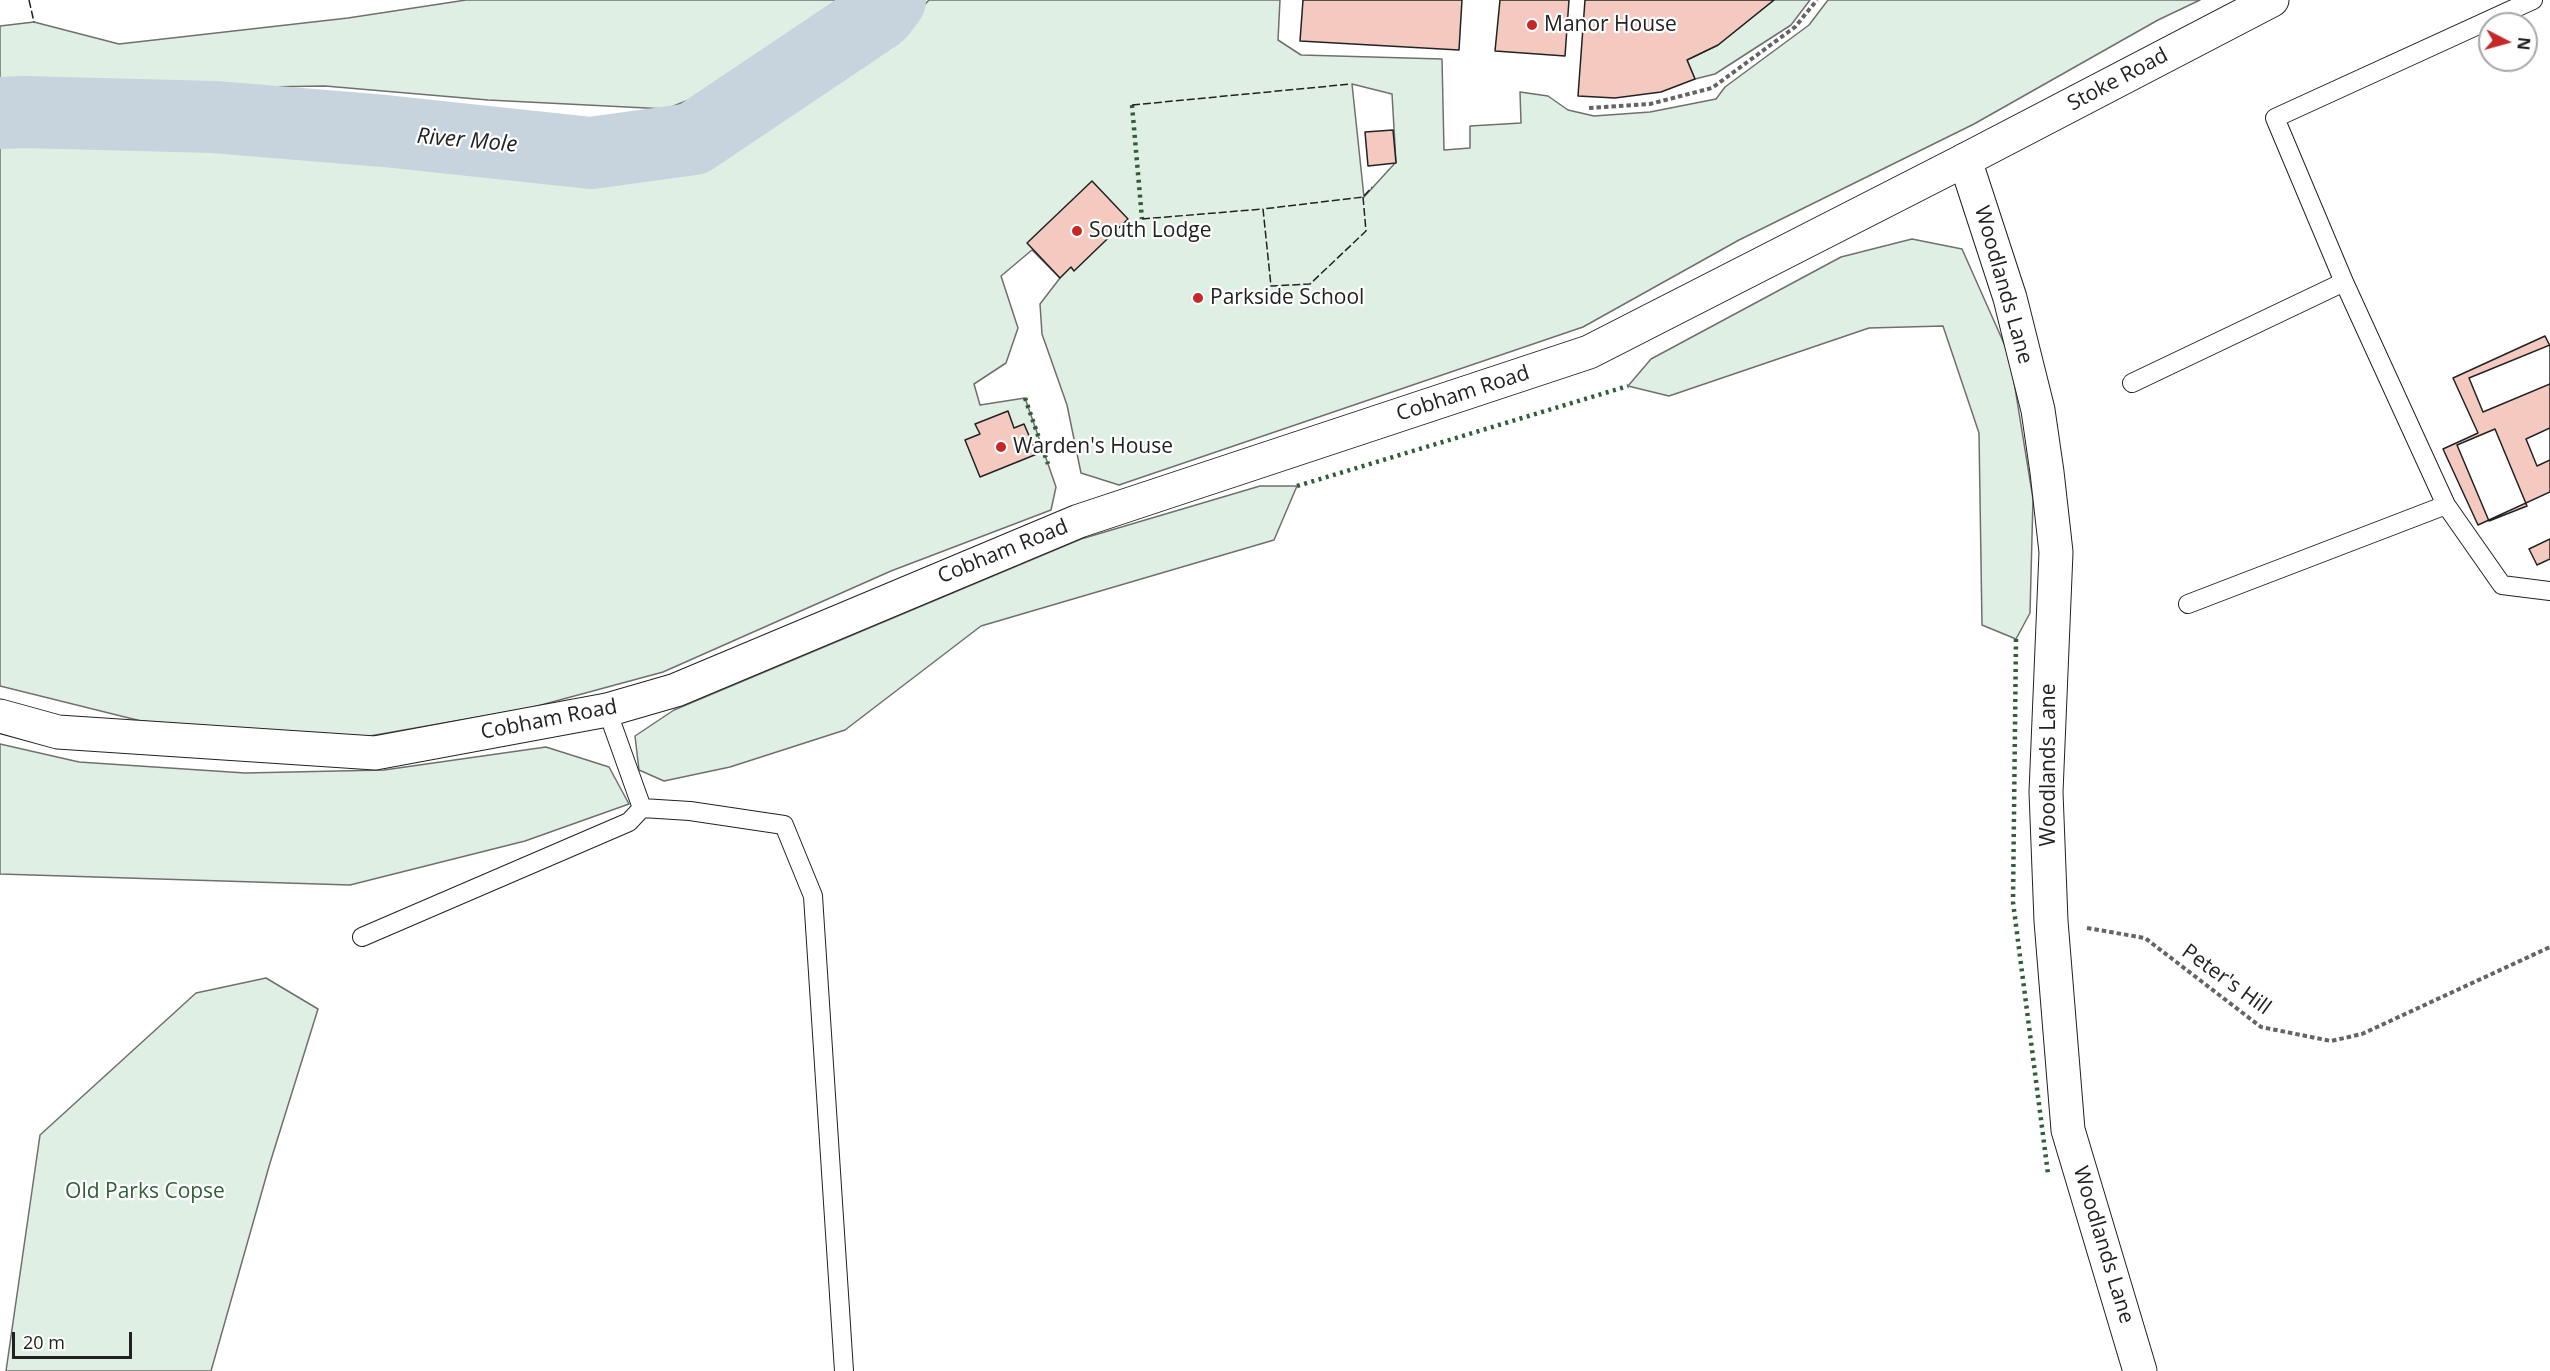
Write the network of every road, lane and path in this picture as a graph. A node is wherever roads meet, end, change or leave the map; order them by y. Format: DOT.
graph roads {
  1 [pos="1817,0"];
  2 [pos="2272,0"];
  3 [pos="2533,0"];
  4 [pos="1589,108"];
  5 [pos="1965,160"];
  6 [pos="2344,282"];
  7 [pos="2132,383"];
  8 [pos="2446,505"];
  9 [pos="2550,591"];
  10 [pos="2188,604"];
  11 [pos="607,710"];
  12 [pos="0,716"];
  13 [pos="642,808"];
  14 [pos="2051,921"];
  15 [pos="362,938"];
  16 [pos="2550,947"];
  17 [pos="844,1371"];
  18 [pos="2140,1371"];
  1 -- 4 [label="path"];
  2 -- 5 [label="street, Stoke Road"];
  3 -- 6 [label="lane"];
  5 -- 11 [label="street, Cobham Road"];
  5 -- 14 [label="street, Woodlands Lane"];
  6 -- 7 [label="lane"];
  6 -- 8 [label="lane"];
  8 -- 9 [label="lane"];
  8 -- 10 [label="lane"];
  11 -- 12 [label="street, Cobham Road"];
  11 -- 13 [label="lane"];
  13 -- 15 [label="lane"];
  13 -- 17 [label="lane"];
  14 -- 16 [label="path, Peter's Hill"];
  14 -- 18 [label="street, Woodlands Lane"];
}
